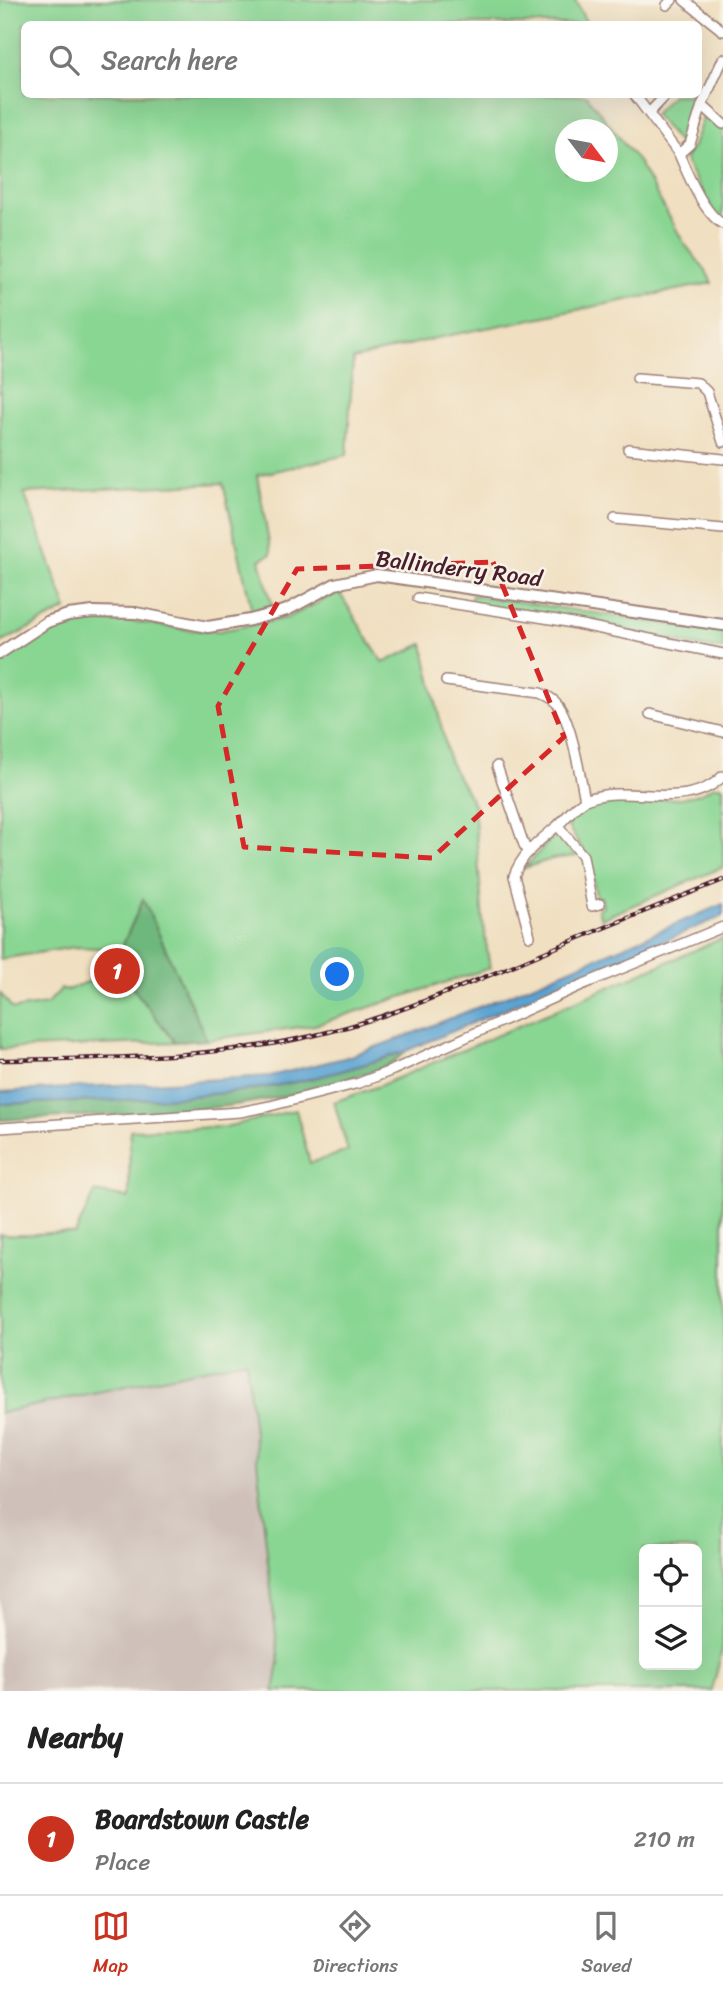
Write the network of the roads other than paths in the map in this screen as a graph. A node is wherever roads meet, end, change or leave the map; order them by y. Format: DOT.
graph roads {
  1 [pos="684,0"];
  2 [pos="723,32"];
  3 [pos="723,59"];
  4 [pos="637,98"];
  5 [pos="663,98"];
  6 [pos="702,105"];
  7 [pos="649,113"];
  8 [pos="723,124"];
  9 [pos="679,153"];
  10 [pos="723,224"];
  11 [pos="637,378"];
  12 [pos="723,442"];
  13 [pos="628,449"];
  14 [pos="723,460"];
  15 [pos="615,519"];
  16 [pos="723,529"];
  17 [pos="418,598"];
  18 [pos="723,625"];
  19 [pos="0,653"];
  20 [pos="723,654"];
  21 [pos="446,681"];
  22 [pos="650,714"];
  23 [pos="723,732"];
  24 [pos="497,766"];
  25 [pos="723,776"];
  26 [pos="585,800"];
  27 [pos="558,825"];
  28 [pos="529,852"];
  29 [pos="600,904"];
  30 [pos="723,928"];
  31 [pos="530,936"];
  32 [pos="0,1128"];
  1 -- 2 [label="street"];
  3 -- 6 [label="street"];
  4 -- 7 [label="street"];
  5 -- 7 [label="street"];
  6 -- 8 [label="street"];
  6 -- 9 [label="street"];
  7 -- 9 [label="street"];
  9 -- 10 [label="street"];
  11 -- 12 [label="street"];
  13 -- 14 [label="street"];
  15 -- 16 [label="street"];
  17 -- 20 [label="street"];
  18 -- 19 [label="street, Ballinderry Road"];
  21 -- 26 [label="street"];
  22 -- 23 [label="street"];
  24 -- 28 [label="street"];
  25 -- 26 [label="street"];
  26 -- 27 [label="street"];
  27 -- 28 [label="street"];
  27 -- 29 [label="street"];
  28 -- 31 [label="street"];
  30 -- 32 [label="street"];
}
